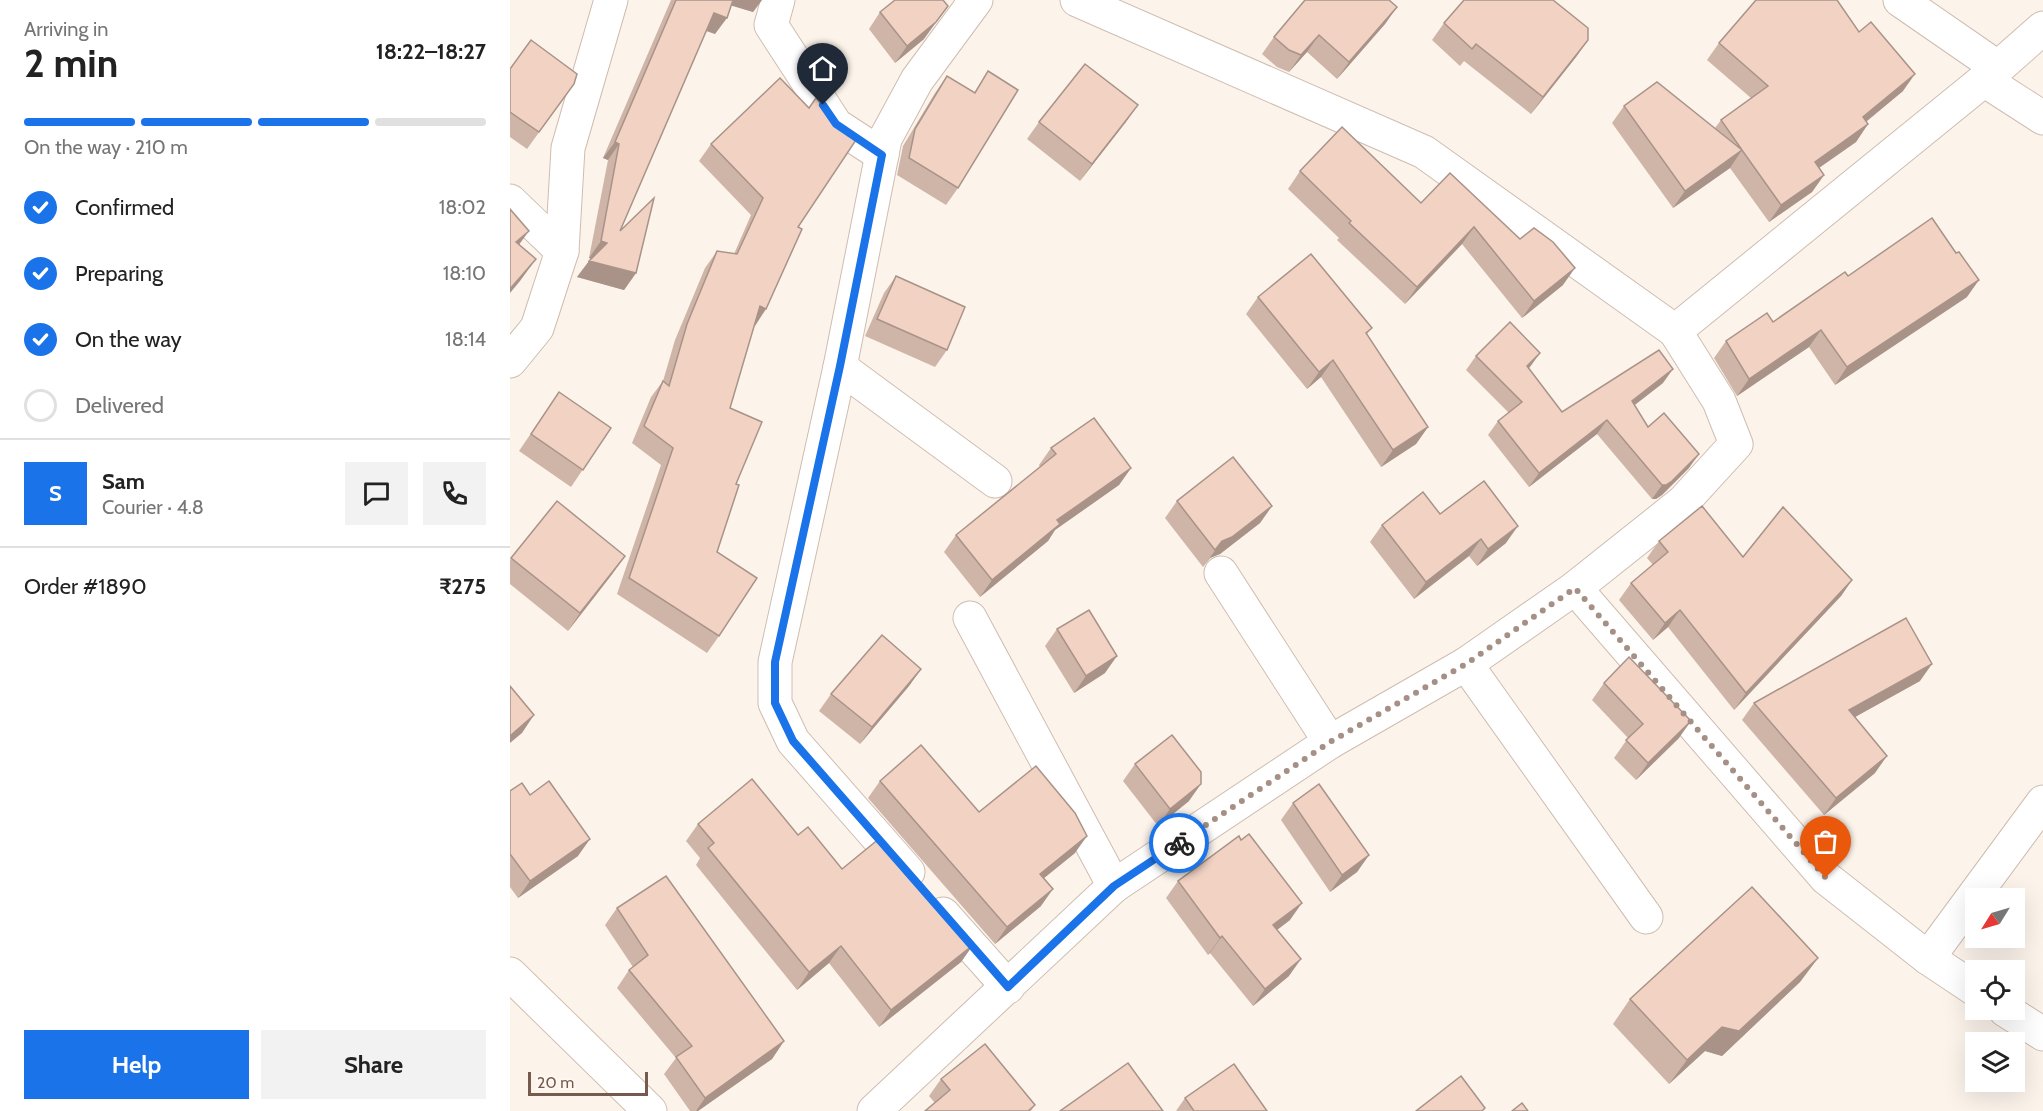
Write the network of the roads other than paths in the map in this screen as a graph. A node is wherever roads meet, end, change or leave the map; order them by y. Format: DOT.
graph roads {
  1 [pos="611,0"];
  2 [pos="778,0"];
  3 [pos="976,0"];
  4 [pos="1077,0"];
  5 [pos="1900,0"];
  6 [pos="2043,28"];
  7 [pos="1991,73"];
  8 [pos="2043,118"];
  9 [pos="882,155"];
  10 [pos="510,201"];
  11 [pos="562,251"];
  12 [pos="1675,331"];
  13 [pos="510,361"];
  14 [pos="840,366"];
  15 [pos="995,481"];
  16 [pos="1221,573"];
  17 [pos="1575,588"];
  18 [pos="970,618"];
  19 [pos="1466,664"];
  20 [pos="1330,742"];
  21 [pos="2043,802"];
  22 [pos="1114,886"];
  23 [pos="1646,917"];
  24 [pos="1928,958"];
  25 [pos="510,974"];
  26 [pos="1965,983"];
  27 [pos="1008,987"];
  28 [pos="2021,1020"];
  29 [pos="2043,1034"];
  30 [pos="650,1111"];
  31 [pos="874,1111"];
  1 -- 11 [label="street"];
  2 -- 9 [label="street"];
  3 -- 9 [label="street"];
  4 -- 12 [label="street"];
  5 -- 7 [label="street"];
  6 -- 7 [label="street"];
  7 -- 8 [label="street"];
  7 -- 12 [label="street"];
  9 -- 14 [label="street"];
  10 -- 11 [label="street"];
  11 -- 13 [label="street"];
  12 -- 17 [label="street"];
  14 -- 15 [label="street"];
  14 -- 27 [label="street"];
  16 -- 20 [label="street"];
  17 -- 19 [label="street"];
  17 -- 24 [label="street"];
  18 -- 22 [label="street"];
  19 -- 20 [label="street"];
  19 -- 23 [label="street"];
  20 -- 22 [label="street"];
  21 -- 24 [label="street"];
  22 -- 27 [label="street"];
  24 -- 26 [label="street"];
  25 -- 30 [label="street"];
  27 -- 31 [label="street"];
  28 -- 29 [label="street"];
}
